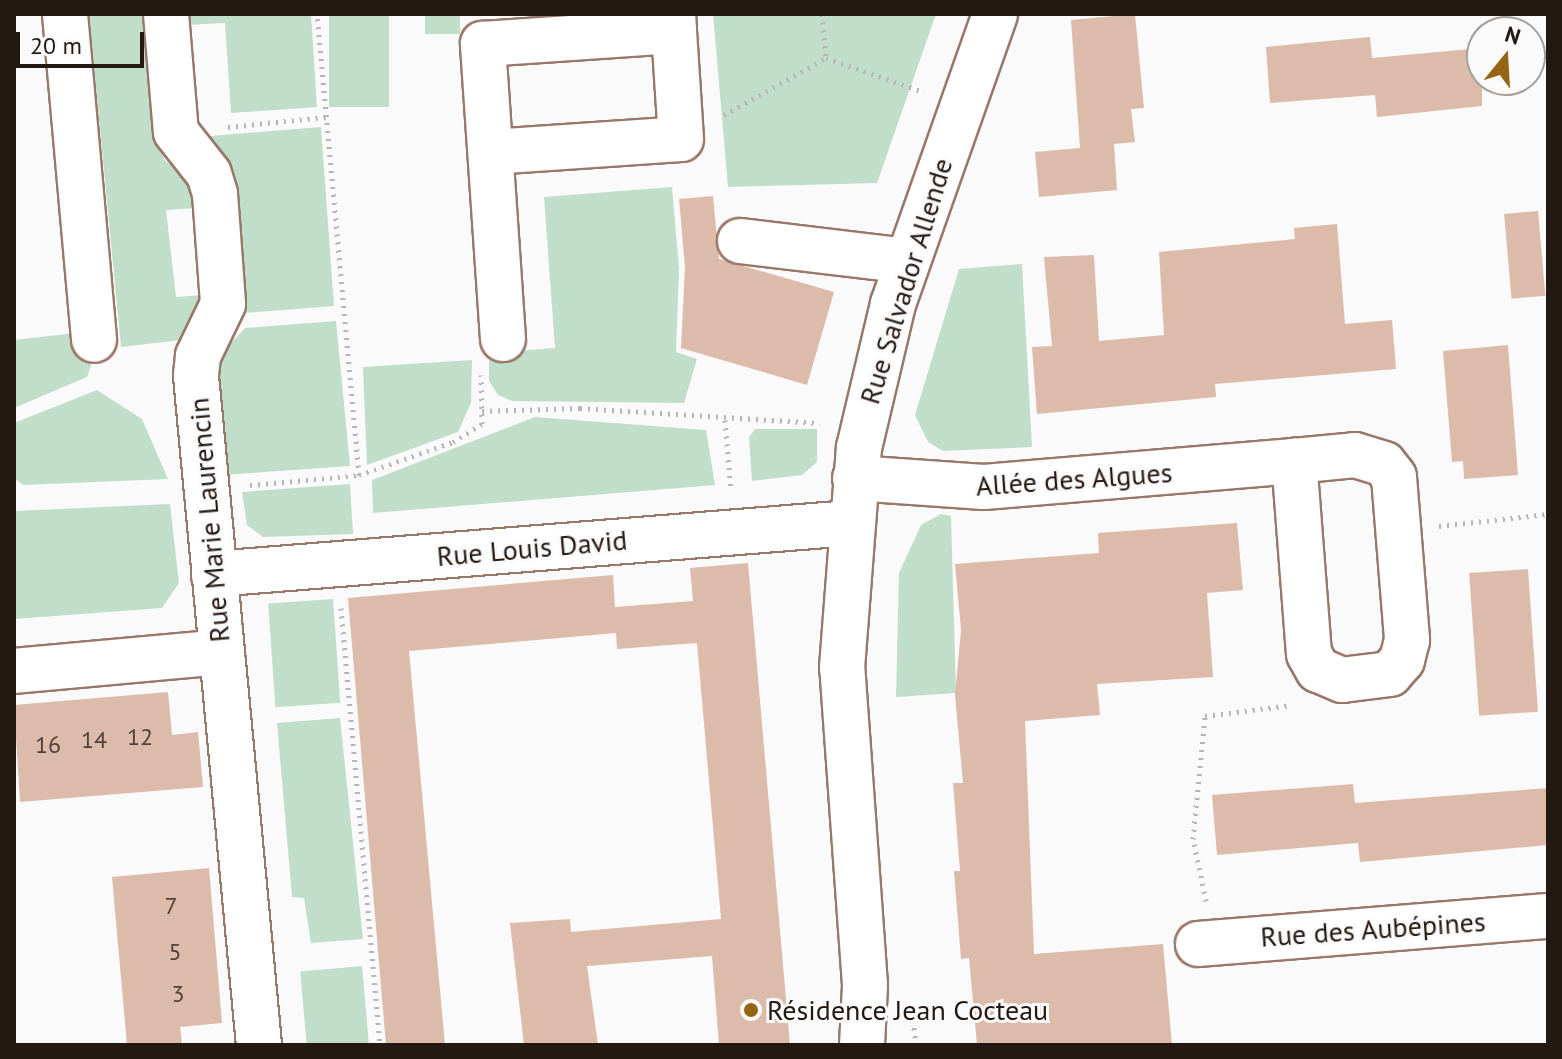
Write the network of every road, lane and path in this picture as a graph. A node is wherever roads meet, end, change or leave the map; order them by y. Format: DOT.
graph roads {
  1 [pos="65,14"];
  2 [pos="166,14"];
  3 [pos="317,14"];
  4 [pos="822,14"];
  5 [pos="995,14"];
  6 [pos="673,23"];
  7 [pos="826,58"];
  8 [pos="962,106"];
  9 [pos="326,117"];
  10 [pos="176,132"];
  11 [pos="681,139"];
  12 [pos="491,152"];
  13 [pos="740,241"];
  14 [pos="907,261"];
  15 [pos="503,332"];
  16 [pos="94,340"];
  17 [pos="482,411"];
  18 [pos="725,420"];
  19 [pos="832,423"];
  20 [pos="1294,461"];
  21 [pos="359,475"];
  22 [pos="855,478"];
  23 [pos="237,486"];
  24 [pos="731,492"];
  25 [pos="1548,514"];
  26 [pos="850,523"];
  27 [pos="1398,530"];
  28 [pos="214,574"];
  29 [pos="339,592"];
  30 [pos="221,652"];
  31 [pos="14,671"];
  32 [pos="1301,704"];
  33 [pos="1548,916"];
  34 [pos="1204,943"];
  35 [pos="865,985"];
  36 [pos="259,1045"];
  37 [pos="380,1045"];
  38 [pos="862,1045"];
  39 [pos="883,1045"];
  1 -- 16 [label="street"];
  2 -- 10 [label="street"];
  3 -- 9 [label="path"];
  4 -- 7 [label="path"];
  5 -- 8 [label="street, Rue Salvador Allende"];
  6 -- 11 [label="street"];
  6 -- 12 [label="street"];
  7 -- 8 [label="path"];
  7 -- 11 [label="path"];
  8 -- 14 [label="street, Rue Salvador Allende"];
  9 -- 10 [label="path"];
  9 -- 21 [label="path"];
  10 -- 28 [label="street, Rue Marie Laurencin"];
  11 -- 12 [label="street"];
  12 -- 15 [label="street"];
  13 -- 14 [label="street"];
  14 -- 22 [label="street, Rue Salvador Allende"];
  15 -- 17 [label="path"];
  17 -- 18 [label="path"];
  17 -- 21 [label="path"];
  18 -- 19 [label="path"];
  18 -- 24 [label="path"];
  20 -- 22 [label="street, Allée des Algues"];
  20 -- 27 [label="street, Allée des Algues"];
  20 -- 27 [label="street, Allée des Algues"];
  21 -- 23 [label="path"];
  22 -- 26 [label="street, Rue Salvador Allende"];
  25 -- 27 [label="path"];
  26 -- 28 [label="street, Rue Louis David"];
  26 -- 35 [label="street, Rue Salvador Allende"];
  28 -- 30 [label="street, Rue Marie Laurencin"];
  29 -- 37 [label="path"];
  30 -- 31 [label="street"];
  30 -- 36 [label="street, Rue Marie Laurencin"];
  32 -- 34 [label="path"];
  33 -- 34 [label="street, Rue des Aubépines"];
  35 -- 38 [label="street, Rue Salvador Allende"];
  35 -- 39 [label="street, Rue Salvador Allende"];
}
